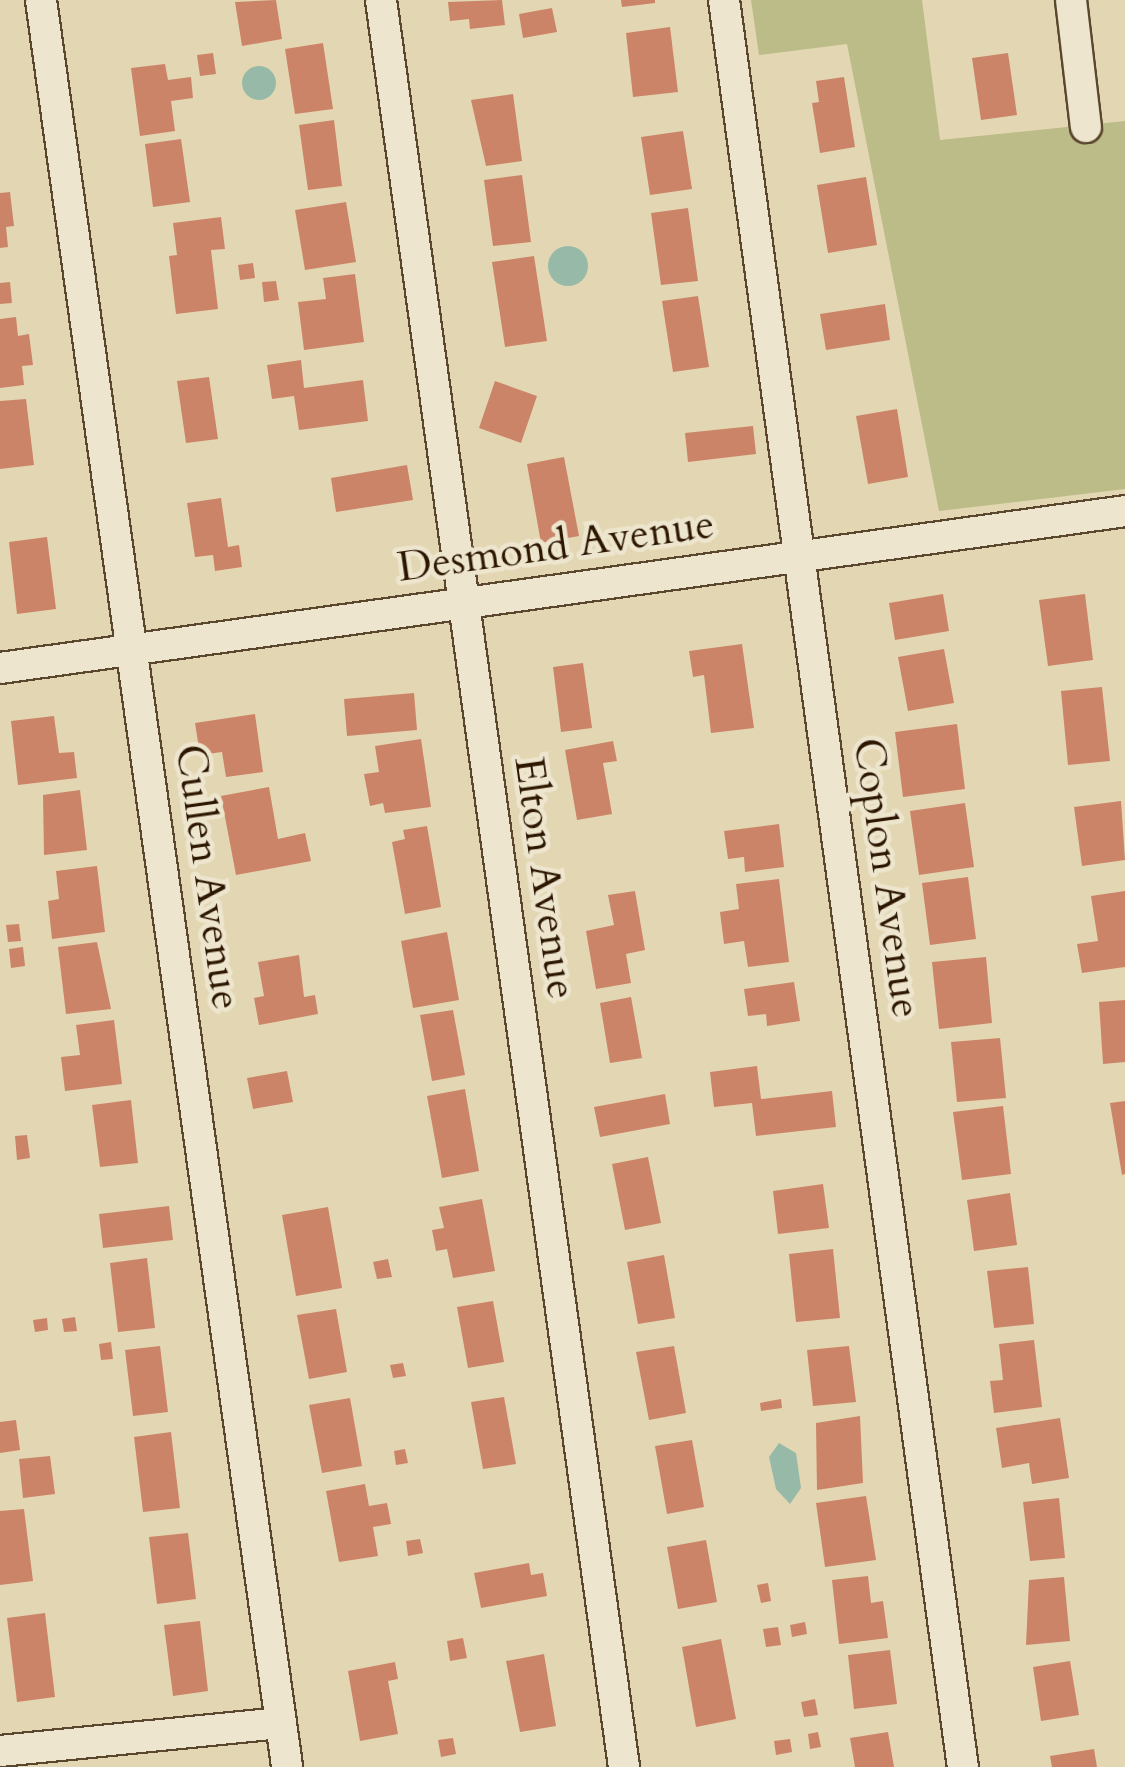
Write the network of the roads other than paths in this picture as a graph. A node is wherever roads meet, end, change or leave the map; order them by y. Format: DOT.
graph roads {
  1 [pos="41,0"];
  2 [pos="381,0"];
  3 [pos="724,0"];
  4 [pos="1071,0"];
  5 [pos="1086,127"];
  6 [pos="1125,511"];
  7 [pos="800,554"];
  8 [pos="464,603"];
  9 [pos="134,650"];
  10 [pos="0,668"];
  11 [pos="280,1724"];
  12 [pos="0,1751"];
  13 [pos="287,1767"];
  14 [pos="624,1767"];
  15 [pos="963,1767"];
  1 -- 9 [label="street, Cullen Avenue"];
  2 -- 8 [label="street, Elton Avenue"];
  3 -- 7 [label="street, Coplon Avenue"];
  4 -- 5 [label="street"];
  6 -- 7 [label="street, Desmond Avenue"];
  7 -- 8 [label="street, Desmond Avenue"];
  7 -- 15 [label="street, Coplon Avenue"];
  8 -- 9 [label="street, Desmond Avenue"];
  8 -- 14 [label="street, Elton Avenue"];
  9 -- 10 [label="street, Desmond Avenue"];
  9 -- 11 [label="street, Cullen Avenue"];
  11 -- 12 [label="street"];
  11 -- 13 [label="street, Cullen Avenue"];
}
